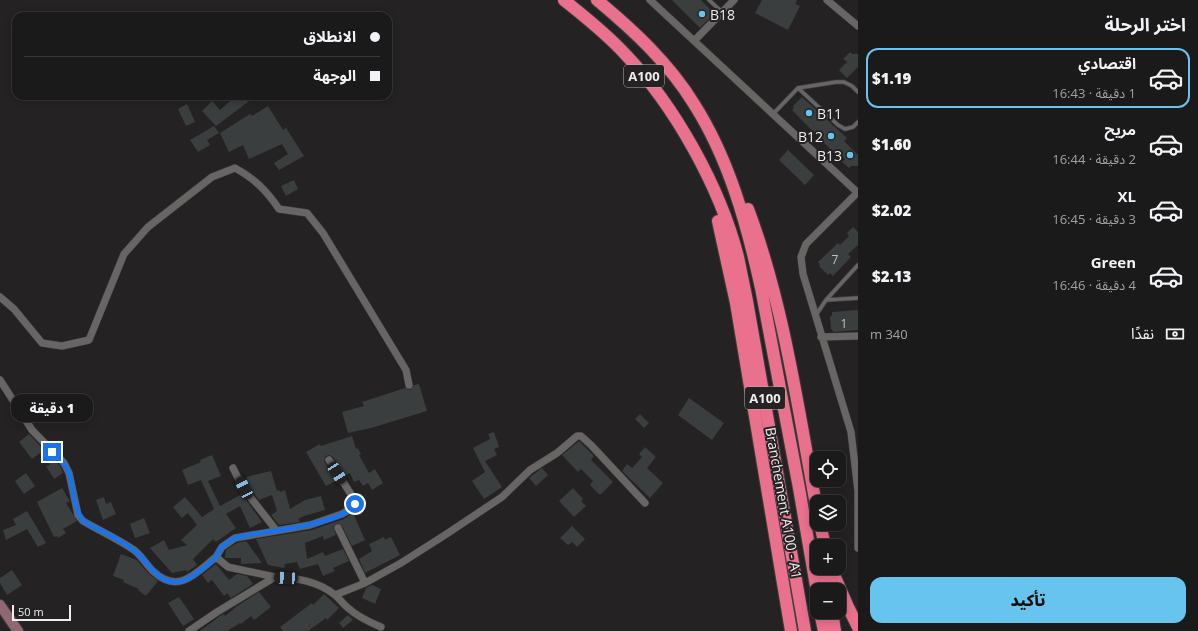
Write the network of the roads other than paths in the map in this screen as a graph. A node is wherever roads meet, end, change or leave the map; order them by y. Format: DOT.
graph roads {
  1 [pos="564,0"];
  2 [pos="597,0"];
  3 [pos="650,0"];
  4 [pos="709,0"];
  5 [pos="734,0"];
  6 [pos="827,0"];
  7 [pos="722,12"];
  8 [pos="858,26"];
  9 [pos="694,41"];
  10 [pos="798,88"];
  11 [pos="858,92"];
  12 [pos="773,114"];
  13 [pos="858,122"];
  14 [pos="711,134"];
  15 [pos="705,170"];
  16 [pos="858,192"];
  17 [pos="858,265"];
  18 [pos="0,297"];
  19 [pos="858,298"];
  20 [pos="826,300"];
  21 [pos="815,316"];
  22 [pos="858,336"];
  23 [pos="821,337"];
  24 [pos="0,380"];
  25 [pos="409,385"];
  26 [pos="329,460"];
  27 [pos="233,468"];
  28 [pos="814,495"];
  29 [pos="645,503"];
  30 [pos="338,528"];
  31 [pos="276,530"];
  32 [pos="858,548"];
  33 [pos="216,557"];
  34 [pos="834,575"];
  35 [pos="276,577"];
  36 [pos="365,583"];
  37 [pos="815,583"];
  38 [pos="335,595"];
  39 [pos="0,605"];
  40 [pos="821,619"];
  41 [pos="833,619"];
  42 [pos="381,627"];
  43 [pos="858,627"];
  44 [pos="18,631"];
  45 [pos="189,631"];
  46 [pos="791,631"];
  47 [pos="805,631"];
  48 [pos="824,631"];
  49 [pos="834,631"];
  1 -- 15 [label="highway, A100 / A100"];
  2 -- 14 [label="highway, A100 / A100"];
  3 -- 9 [label="street"];
  4 -- 7 [label="lane"];
  5 -- 7 [label="street"];
  6 -- 8 [label="street"];
  7 -- 9 [label="street"];
  9 -- 12 [label="street"];
  10 -- 11 [label="lane"];
  10 -- 12 [label="lane"];
  10 -- 13 [label="lane"];
  12 -- 16 [label="street"];
  14 -- 28 [label="highway"];
  14 -- 37 [label="highway, A100 / A100"];
  15 -- 46 [label="highway, Branchement A100 - A1"];
  15 -- 47 [label="highway, A100 / A100"];
  16 -- 21 [label="street"];
  17 -- 20 [label="lane"];
  18 -- 25 [label="street"];
  19 -- 20 [label="lane"];
  20 -- 21 [label="lane"];
  21 -- 23 [label="street"];
  22 -- 23 [label="street"];
  23 -- 32 [label="street"];
  24 -- 33 [label="street"];
  26 -- 31 [label="street"];
  27 -- 31 [label="street"];
  29 -- 36 [label="street"];
  30 -- 36 [label="street"];
  31 -- 33 [label="street"];
  33 -- 35 [label="street"];
  34 -- 43 [label="highway"];
  35 -- 38 [label="street"];
  35 -- 45 [label="street"];
  36 -- 38 [label="street"];
  38 -- 42 [label="street"];
  39 -- 44 [label="street"];
  40 -- 48 [label="highway"];
  41 -- 49 [label="highway"];
}
